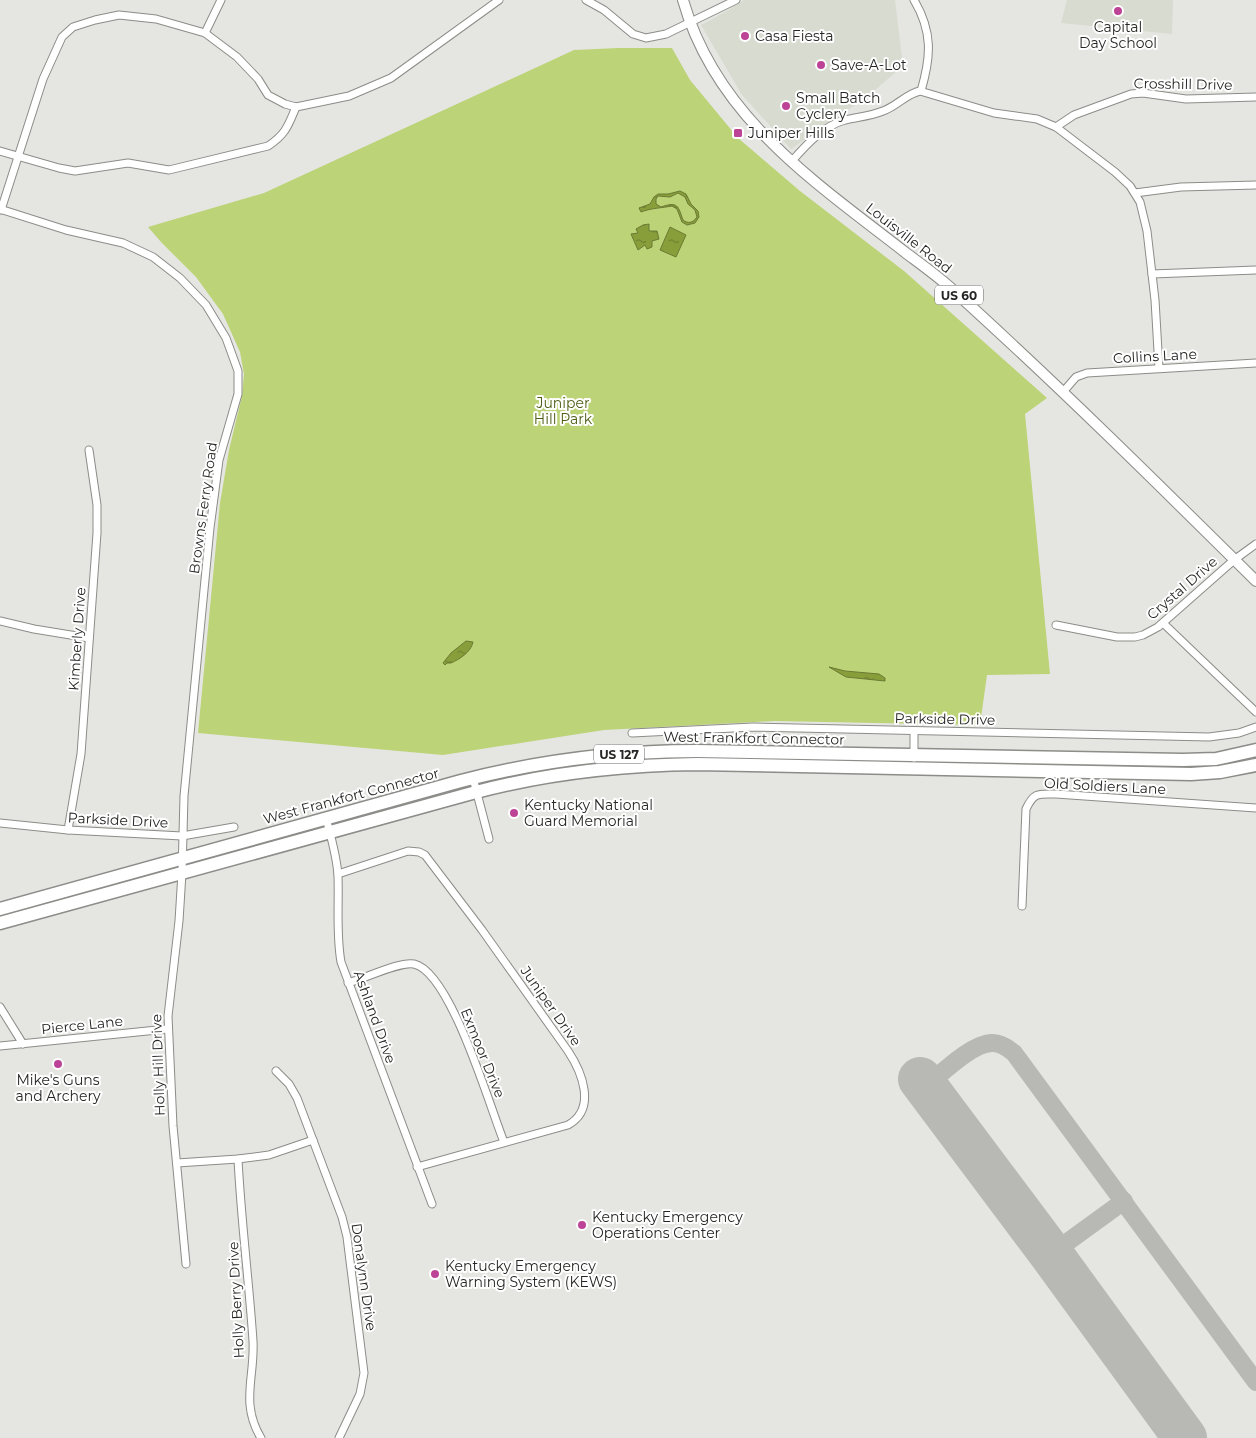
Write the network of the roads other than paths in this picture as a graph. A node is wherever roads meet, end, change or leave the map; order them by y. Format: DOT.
graph roads {
  1 [pos="221,0"];
  2 [pos="499,0"];
  3 [pos="586,0"];
  4 [pos="683,0"];
  5 [pos="736,0"];
  6 [pos="914,0"];
  7 [pos="690,24"];
  8 [pos="205,33"];
  9 [pos="921,91"];
  10 [pos="1256,97"];
  11 [pos="296,107"];
  12 [pos="1056,127"];
  13 [pos="0,151"];
  14 [pos="18,157"];
  15 [pos="791,162"];
  16 [pos="1256,185"];
  17 [pos="1135,193"];
  18 [pos="1,209"];
  19 [pos="1256,270"];
  20 [pos="1152,274"];
  21 [pos="1256,363"];
  22 [pos="1159,368"];
  23 [pos="1063,392"];
  24 [pos="89,450"];
  25 [pos="1256,544"];
  26 [pos="1234,560"];
  27 [pos="1256,581"];
  28 [pos="0,621"];
  29 [pos="1163,623"];
  30 [pos="1056,625"];
  31 [pos="89,638"];
  32 [pos="1256,712"];
  33 [pos="1256,727"];
  34 [pos="914,730"];
  35 [pos="632,733"];
  36 [pos="1256,750"];
  37 [pos="914,755"];
  38 [pos="1256,765"];
  39 [pos="914,769"];
  40 [pos="473,778"];
  41 [pos="476,792"];
  42 [pos="1256,808"];
  43 [pos="326,818"];
  44 [pos="0,823"];
  45 [pos="234,827"];
  46 [pos="68,830"];
  47 [pos="330,832"];
  48 [pos="182,836"];
  49 [pos="489,838"];
  50 [pos="183,858"];
  51 [pos="182,873"];
  52 [pos="338,874"];
  53 [pos="1022,906"];
  54 [pos="0,909"];
  55 [pos="0,923"];
  56 [pos="348,984"];
  57 [pos="0,1007"];
  58 [pos="167,1029"];
  59 [pos="23,1044"];
  60 [pos="0,1046"];
  61 [pos="276,1071"];
  62 [pos="313,1140"];
  63 [pos="504,1142"];
  64 [pos="238,1159"];
  65 [pos="177,1163"];
  66 [pos="417,1167"];
  67 [pos="432,1204"];
  68 [pos="186,1264"];
  69 [pos="261,1438"];
  70 [pos="339,1438"];
  1 -- 8 [label="street"];
  2 -- 11 [label="street"];
  3 -- 7 [label="street"];
  4 -- 7 [label="main road, Louisville Road / US 60"];
  5 -- 7 [label="street"];
  6 -- 9 [label="street"];
  7 -- 15 [label="main road, Louisville Road / US 60"];
  8 -- 11 [label="street"];
  8 -- 14 [label="street"];
  9 -- 12 [label="street"];
  9 -- 15 [label="street"];
  10 -- 12 [label="street, Crosshill Drive"];
  11 -- 14 [label="street"];
  12 -- 17 [label="street"];
  13 -- 14 [label="street"];
  14 -- 18 [label="street"];
  15 -- 23 [label="main road, Louisville Road / US 60"];
  16 -- 17 [label="street"];
  17 -- 20 [label="street"];
  18 -- 48 [label="street, Browns Ferry Road"];
  19 -- 20 [label="street"];
  20 -- 22 [label="street"];
  21 -- 22 [label="street, Collins Lane"];
  22 -- 23 [label="street, Collins Lane"];
  23 -- 26 [label="main road, Louisville Road / US 60"];
  24 -- 31 [label="street, Kimberly Drive"];
  25 -- 26 [label="street, Crystal Drive"];
  26 -- 27 [label="main road, Louisville Road / US 60"];
  26 -- 29 [label="street, Crystal Drive"];
  28 -- 31 [label="street"];
  29 -- 30 [label="street, Crystal Drive"];
  29 -- 32 [label="street"];
  31 -- 46 [label="street, Kimberly Drive"];
  33 -- 34 [label="street, Parkside Drive"];
  34 -- 35 [label="street, Parkside Drive"];
  34 -- 37 [label="street"];
  36 -- 37 [label="highway, West Frankfort Connector / US 127"];
  37 -- 39 [label="street"];
  37 -- 40 [label="highway, West Frankfort Connector / US 127"];
  38 -- 39 [label="highway, West Frankfort Connector / US 127"];
  39 -- 41 [label="highway, West Frankfort Connector / US 127"];
  40 -- 41 [label="street"];
  40 -- 43 [label="highway, West Frankfort Connector / US 127"];
  41 -- 47 [label="highway, West Frankfort Connector / US 127"];
  41 -- 49 [label="street"];
  42 -- 53 [label="street, Old Soldiers Lane"];
  43 -- 47 [label="street, Ashland Drive"];
  43 -- 50 [label="highway, West Frankfort Connector / US 127"];
  44 -- 46 [label="street, Parkside Drive"];
  45 -- 48 [label="street, Parkside Drive"];
  46 -- 48 [label="street, Parkside Drive"];
  47 -- 51 [label="highway, West Frankfort Connector / US 127"];
  47 -- 52 [label="street, Ashland Drive"];
  48 -- 50 [label="street, Holly Hill Drive"];
  50 -- 51 [label="street, Holly Hill Drive"];
  50 -- 54 [label="highway, West Frankfort Connector / US 127"];
  51 -- 55 [label="highway, West Frankfort Connector / US 127"];
  51 -- 58 [label="street, Holly Hill Drive"];
  52 -- 56 [label="street, Ashland Drive"];
  52 -- 63 [label="street, Juniper Drive"];
  56 -- 63 [label="street, Exmoor Drive"];
  56 -- 66 [label="street, Ashland Drive"];
  57 -- 59 [label="street"];
  58 -- 59 [label="street, Pierce Lane"];
  58 -- 65 [label="street, Holly Hill Drive"];
  59 -- 60 [label="street, Pierce Lane"];
  61 -- 62 [label="street, Donalynn Drive"];
  62 -- 64 [label="street"];
  62 -- 70 [label="street, Donalynn Drive"];
  63 -- 66 [label="street, Juniper Drive"];
  64 -- 65 [label="street"];
  64 -- 69 [label="street, Holly Berry Drive"];
  65 -- 68 [label="street, Holly Hill Drive"];
  66 -- 67 [label="street, Ashland Drive"];
}
